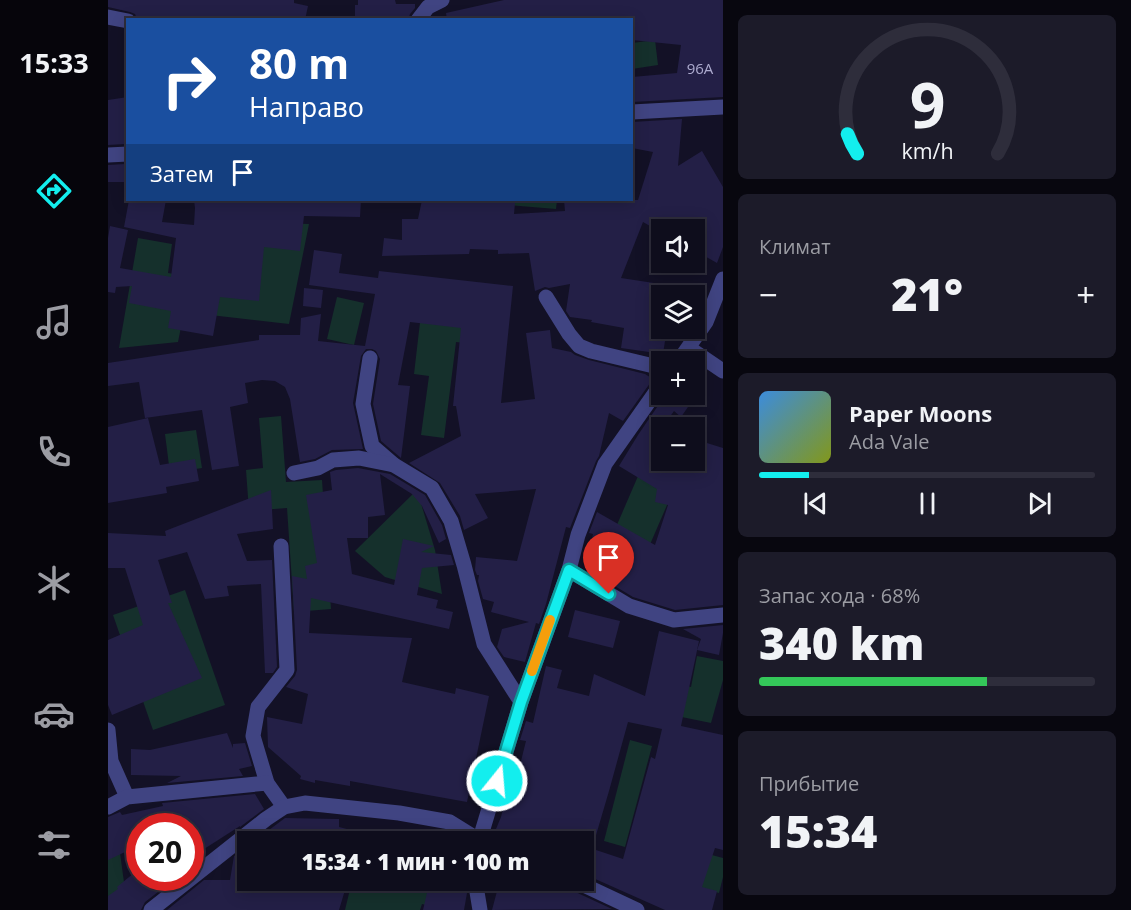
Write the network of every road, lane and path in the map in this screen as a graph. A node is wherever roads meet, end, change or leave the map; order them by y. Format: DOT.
graph roads {
  1 [pos="442,0"];
  2 [pos="108,17"];
  3 [pos="420,18"];
  4 [pos="126,21"];
  5 [pos="723,107"];
  6 [pos="633,112"];
  7 [pos="126,154"];
  8 [pos="108,155"];
  9 [pos="723,279"];
  10 [pos="546,297"];
  11 [pos="689,348"];
  12 [pos="687,351"];
  13 [pos="370,358"];
  14 [pos="651,365"];
  15 [pos="723,371"];
  16 [pos="651,399"];
  17 [pos="394,465"];
  18 [pos="294,473"];
  19 [pos="281,546"];
  20 [pos="569,570"];
  21 [pos="723,615"];
  22 [pos="521,702"];
  23 [pos="108,730"];
  24 [pos="267,783"];
  25 [pos="127,797"];
  26 [pos="108,807"];
  27 [pos="284,807"];
  28 [pos="465,831"];
  29 [pos="484,831"];
  30 [pos="594,890"];
  31 [pos="477,891"];
  32 [pos="151,910"];
  33 [pos="480,910"];
  34 [pos="637,910"];
  1 -- 3 [label="street"];
  2 -- 4 [label="street"];
  5 -- 6 [label="street"];
  7 -- 8 [label="street"];
  9 -- 11 [label="street"];
  10 -- 14 [label="street"];
  11 -- 12 [label="street"];
  11 -- 15 [label="street"];
  13 -- 17 [label="street"];
  16 -- 20 [label="street"];
  17 -- 18 [label="street"];
  17 -- 22 [label="street"];
  19 -- 24 [label="street"];
  20 -- 21 [label="street"];
  20 -- 22 [label="street"];
  22 -- 29 [label="street"];
  23 -- 25 [label="street"];
  24 -- 25 [label="street"];
  24 -- 27 [label="street"];
  25 -- 26 [label="street"];
  27 -- 28 [label="street"];
  27 -- 32 [label="street"];
  30 -- 34 [label="street"];
  31 -- 33 [label="street"];
}
